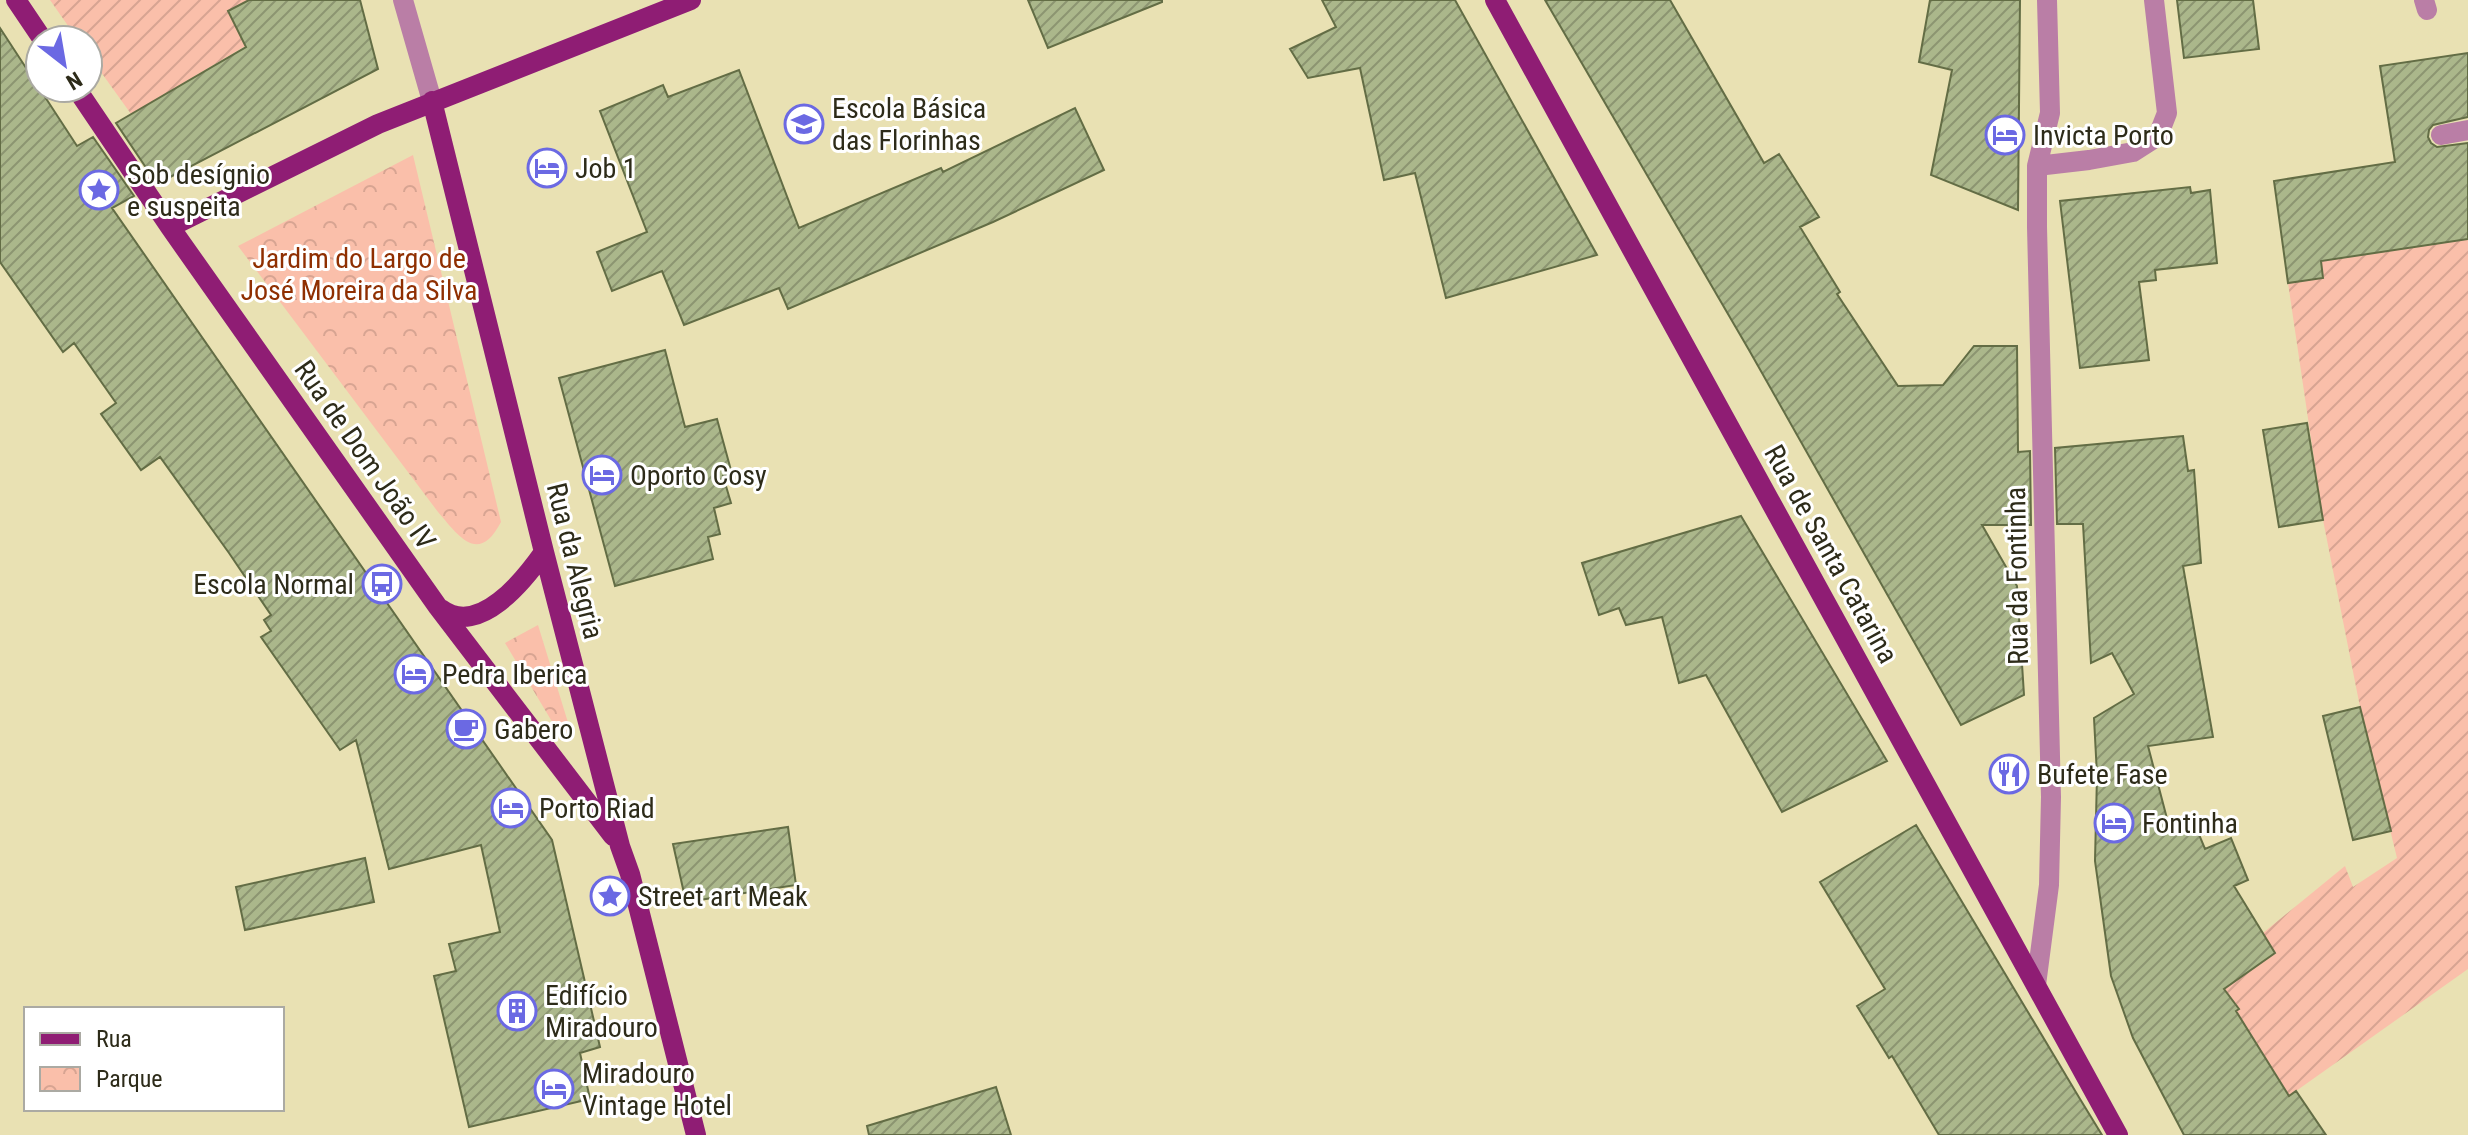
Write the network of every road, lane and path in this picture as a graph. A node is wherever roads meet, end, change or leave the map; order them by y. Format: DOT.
graph roads {
  1 [pos="16,0"];
  2 [pos="403,0"];
  3 [pos="691,0"];
  4 [pos="1495,0"];
  5 [pos="2047,0"];
  6 [pos="2154,0"];
  7 [pos="32,24"];
  8 [pos="432,101"];
  9 [pos="87,104"];
  10 [pos="2468,130"];
  11 [pos="2441,135"];
  12 [pos="2037,166"];
  13 [pos="170,227"];
  14 [pos="544,552"];
  15 [pos="438,607"];
  16 [pos="620,846"];
  17 [pos="2036,985"];
  18 [pos="696,1135"];
  19 [pos="2118,1135"];
  1 -- 7 [label="main road"];
  2 -- 8 [label="street, Rua da Alegria"];
  3 -- 8 [label="main road"];
  4 -- 17 [label="main road, Rua de Santa Catarina"];
  5 -- 12 [label="street, Rua da Fontinha"];
  6 -- 12 [label="street"];
  8 -- 13 [label="main road"];
  8 -- 14 [label="main road, Rua da Alegria"];
  9 -- 13 [label="main road, Rua de Dom João IV"];
  10 -- 11 [label="street"];
  12 -- 17 [label="street, Rua da Fontinha"];
  13 -- 15 [label="main road, Rua de Dom João IV"];
  14 -- 15 [label="main road"];
  14 -- 16 [label="main road, Rua da Alegria"];
  15 -- 16 [label="main road, Rua de Dom João IV"];
  16 -- 18 [label="main road, Rua da Alegria"];
  17 -- 19 [label="main road, Rua de Santa Catarina"];
}
